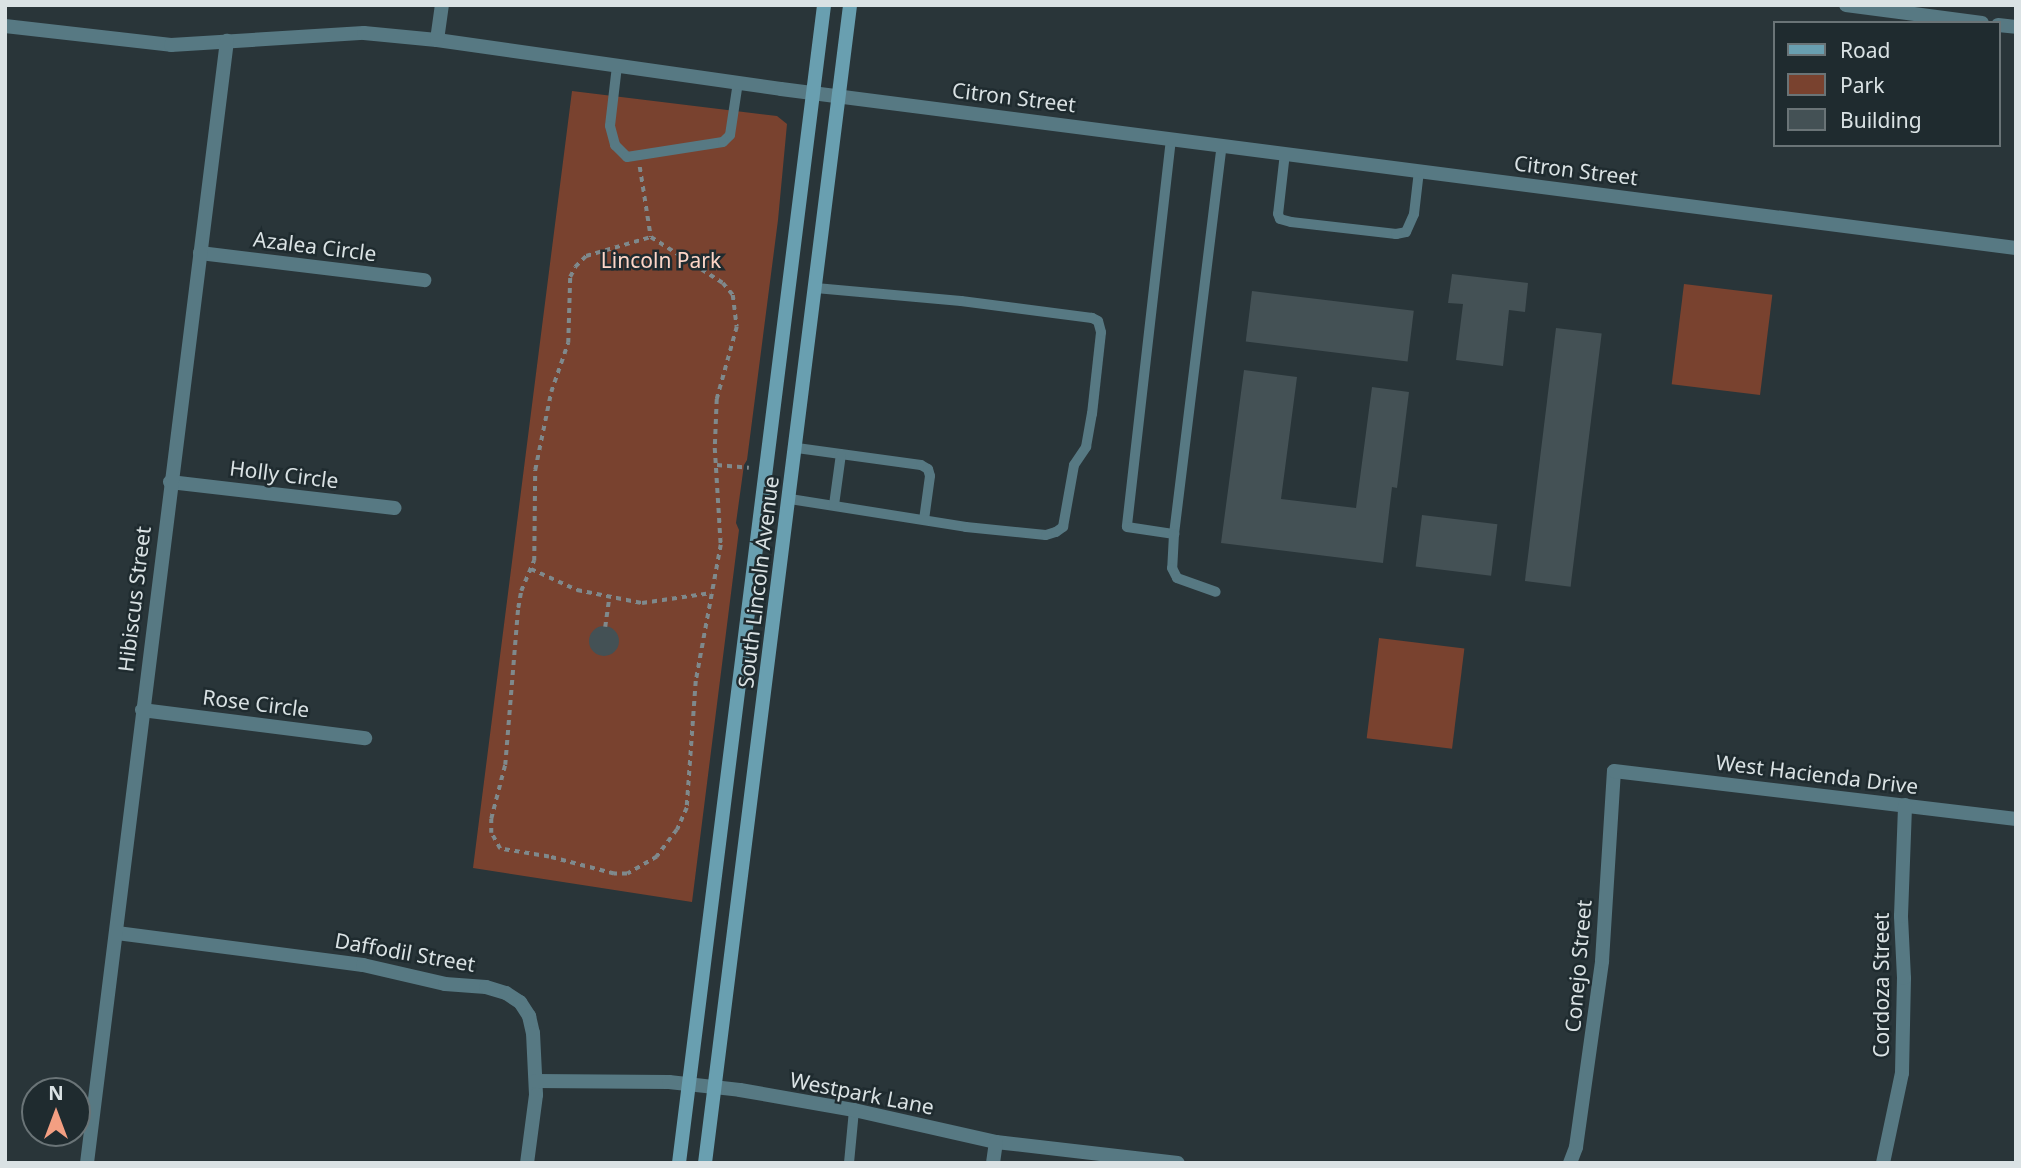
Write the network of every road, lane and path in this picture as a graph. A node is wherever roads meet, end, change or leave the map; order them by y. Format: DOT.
graph roads {
  1 [pos="442,5"];
  2 [pos="824,5"];
  3 [pos="850,5"];
  4 [pos="1846,5"];
  5 [pos="1967,21"];
  6 [pos="5,26"];
  7 [pos="437,40"];
  8 [pos="227,41"];
  9 [pos="617,66"];
  10 [pos="738,82"];
  11 [pos="812,93"];
  12 [pos="839,96"];
  13 [pos="1171,139"];
  14 [pos="1222,145"];
  15 [pos="1285,153"];
  16 [pos="638,155"];
  17 [pos="1419,171"];
  18 [pos="651,237"];
  19 [pos="2016,248"];
  20 [pos="200,253"];
  21 [pos="424,280"];
  22 [pos="816,288"];
  23 [pos="797,448"];
  24 [pos="841,454"];
  25 [pos="717,465"];
  26 [pos="749,481"];
  27 [pos="170,482"];
  28 [pos="790,499"];
  29 [pos="834,505"];
  30 [pos="394,508"];
  31 [pos="924,520"];
  32 [pos="1174,534"];
  33 [pos="531,569"];
  34 [pos="1216,592"];
  35 [pos="711,593"];
  36 [pos="609,597"];
  37 [pos="605,627"];
  38 [pos="142,710"];
  39 [pos="365,738"];
  40 [pos="1614,771"];
  41 [pos="1905,805"];
  42 [pos="2016,819"];
  43 [pos="117,933"];
  44 [pos="536,1081"];
  45 [pos="689,1084"];
  46 [pos="714,1087"];
  47 [pos="854,1111"];
  48 [pos="996,1142"];
  49 [pos="88,1163"];
  50 [pos="527,1163"];
  51 [pos="679,1163"];
  52 [pos="705,1163"];
  53 [pos="849,1163"];
  54 [pos="993,1163"];
  55 [pos="1178,1163"];
  56 [pos="1570,1163"];
  57 [pos="1883,1163"];
  1 -- 7 [label="street"];
  2 -- 11 [label="main road, South Lincoln Avenue"];
  3 -- 12 [label="main road, South Lincoln Avenue"];
  4 -- 5 [label="street"];
  6 -- 8 [label="street, Citron Street"];
  7 -- 8 [label="street, Citron Street"];
  7 -- 9 [label="street, Citron Street"];
  8 -- 20 [label="street, Hibiscus Street"];
  9 -- 10 [label="street, Citron Street"];
  9 -- 16 [label="lane"];
  10 -- 11 [label="street, Citron Street"];
  10 -- 16 [label="lane"];
  11 -- 12 [label="street, Citron Street"];
  11 -- 45 [label="main road, South Lincoln Avenue"];
  12 -- 13 [label="street, Citron Street"];
  12 -- 22 [label="main road, South Lincoln Avenue"];
  13 -- 14 [label="street, Citron Street"];
  13 -- 32 [label="lane"];
  14 -- 15 [label="street, Citron Street"];
  14 -- 32 [label="lane"];
  15 -- 17 [label="street, Citron Street"];
  15 -- 17 [label="lane"];
  16 -- 18 [label="path"];
  17 -- 19 [label="street, Citron Street"];
  18 -- 25 [label="path"];
  18 -- 33 [label="path"];
  20 -- 21 [label="street, Azalea Circle"];
  20 -- 27 [label="street, Hibiscus Street"];
  22 -- 23 [label="main road, South Lincoln Avenue"];
  22 -- 31 [label="lane"];
  23 -- 24 [label="lane"];
  23 -- 28 [label="main road, South Lincoln Avenue"];
  24 -- 29 [label="lane"];
  24 -- 31 [label="lane"];
  25 -- 26 [label="path"];
  25 -- 35 [label="path"];
  27 -- 30 [label="street, Holly Circle"];
  27 -- 38 [label="street, Hibiscus Street"];
  28 -- 29 [label="lane"];
  28 -- 46 [label="main road, South Lincoln Avenue"];
  29 -- 31 [label="lane"];
  32 -- 34 [label="lane"];
  33 -- 35 [label="path"];
  33 -- 36 [label="path"];
  35 -- 36 [label="path"];
  36 -- 37 [label="path"];
  38 -- 39 [label="street, Rose Circle"];
  38 -- 43 [label="street, Hibiscus Street"];
  40 -- 41 [label="street, West Hacienda Drive"];
  40 -- 56 [label="street, Conejo Street"];
  41 -- 42 [label="street, West Hacienda Drive"];
  41 -- 57 [label="street, Cordoza Street"];
  43 -- 44 [label="street, Daffodil Street"];
  43 -- 49 [label="street, Hibiscus Street"];
  44 -- 45 [label="street, Westpark Lane"];
  44 -- 50 [label="street, Daffodil Street"];
  45 -- 46 [label="street, Westpark Lane"];
  45 -- 51 [label="main road, South Lincoln Avenue"];
  46 -- 47 [label="street, Westpark Lane"];
  46 -- 52 [label="main road, South Lincoln Avenue"];
  47 -- 48 [label="street, Westpark Lane"];
  47 -- 53 [label="lane"];
  48 -- 54 [label="street"];
  48 -- 55 [label="street, Westpark Lane"];
}
